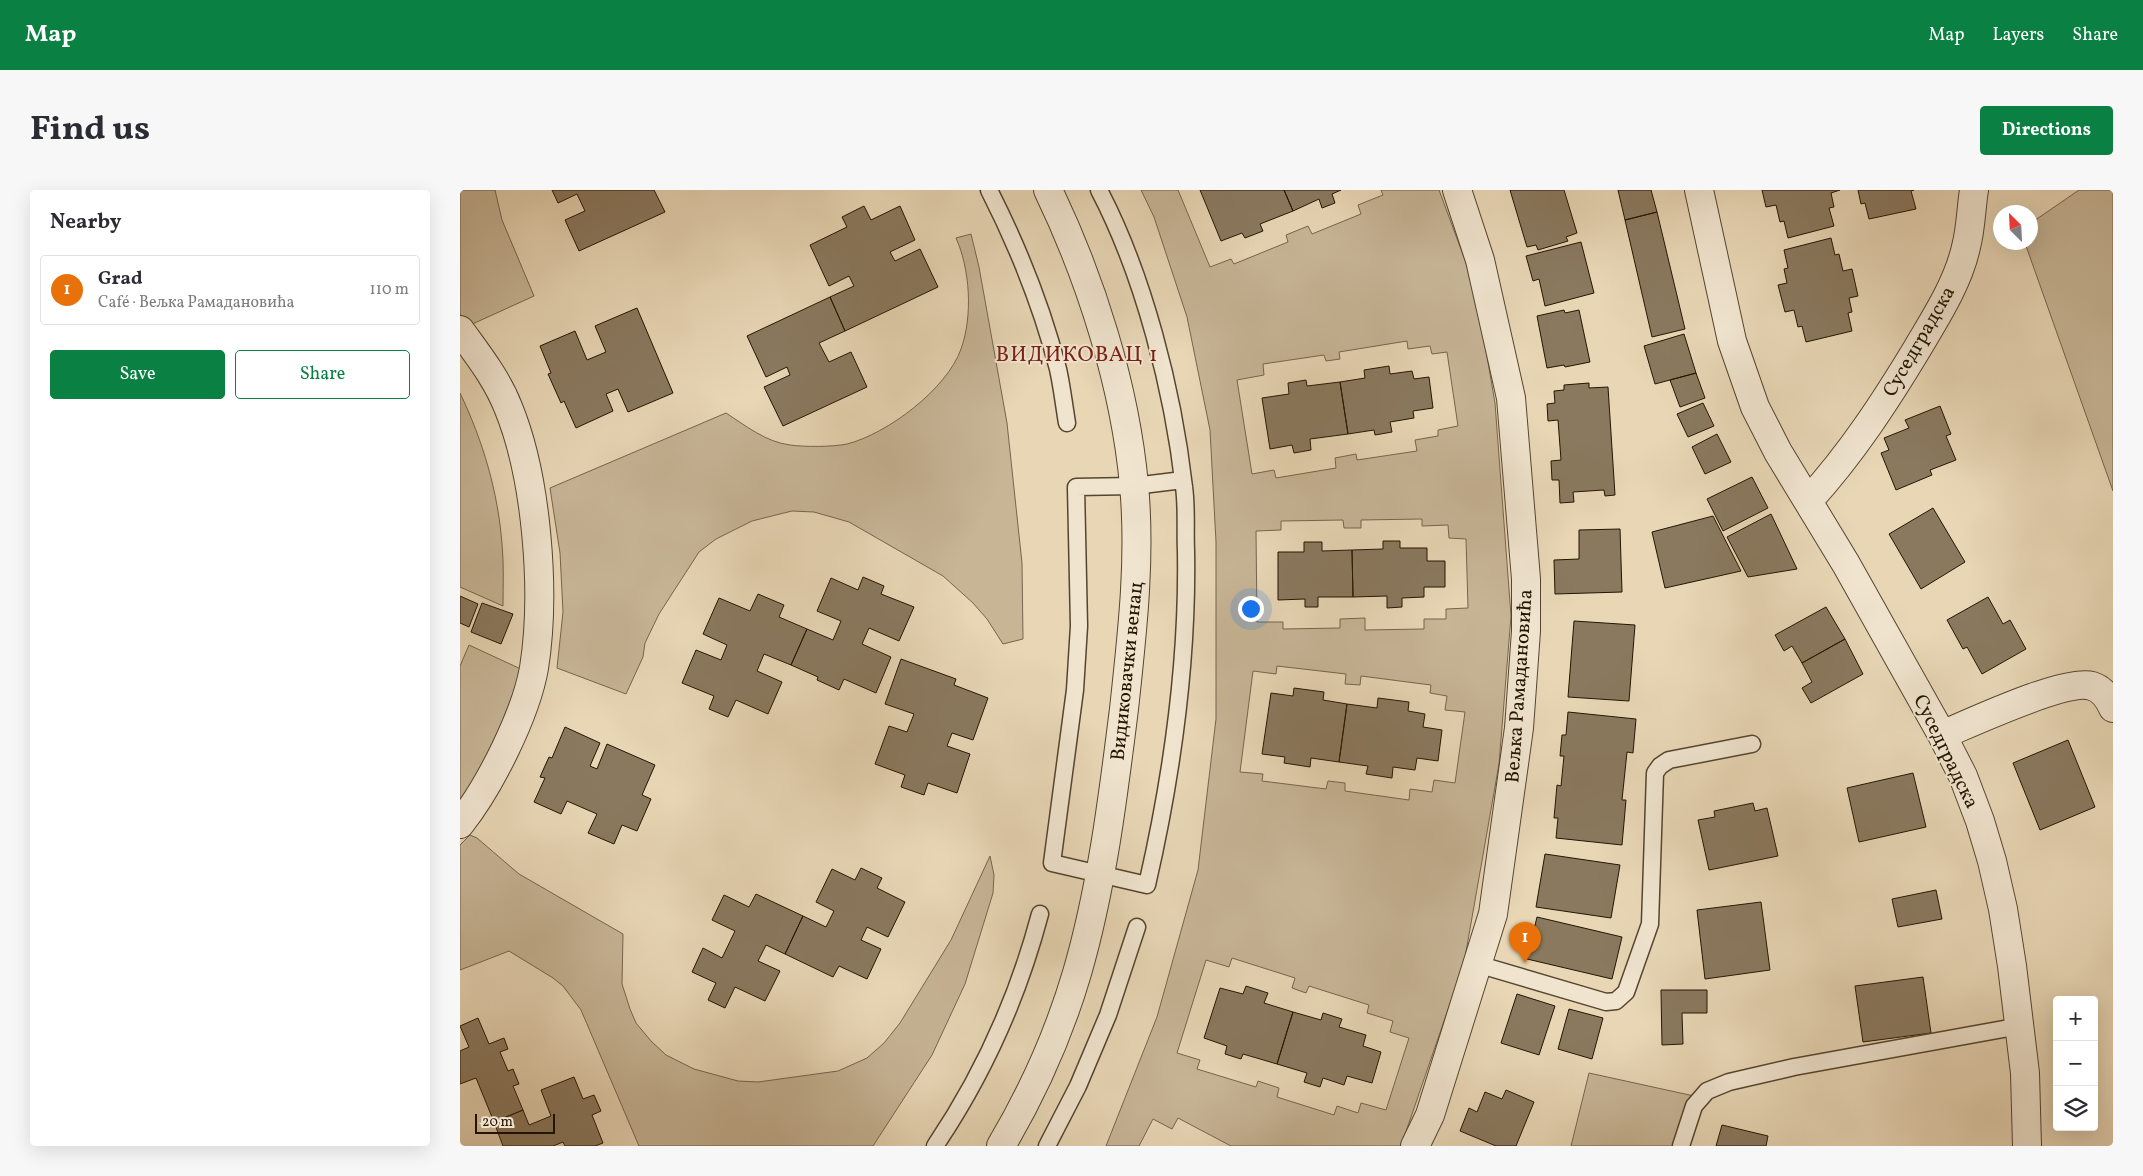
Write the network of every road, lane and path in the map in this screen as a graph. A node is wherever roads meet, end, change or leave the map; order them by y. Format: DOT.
graph roads {
  1 [pos="989,190"];
  2 [pos="1048,190"];
  3 [pos="1100,190"];
  4 [pos="1458,190"];
  5 [pos="1699,190"];
  6 [pos="1974,190"];
  7 [pos="460,330"];
  8 [pos="1067,422"];
  9 [pos="1183,480"];
  10 [pos="1134,486"];
  11 [pos="1809,500"];
  12 [pos="2113,708"];
  13 [pos="1942,735"];
  14 [pos="1752,744"];
  15 [pos="460,824"];
  16 [pos="1100,874"];
  17 [pos="1040,914"];
  18 [pos="1137,927"];
  19 [pos="1477,964"];
  20 [pos="2020,1026"];
  21 [pos="935,1146"];
  22 [pos="1000,1146"];
  23 [pos="1047,1146"];
  24 [pos="1415,1146"];
  25 [pos="1681,1146"];
  26 [pos="2027,1146"];
  1 -- 8 [label="lane"];
  2 -- 10 [label="street, Видиковачки венац"];
  3 -- 9 [label="lane"];
  4 -- 19 [label="street, Вељка Рамадановића"];
  5 -- 11 [label="street, Суседградска"];
  6 -- 11 [label="street, Суседградска"];
  7 -- 15 [label="street"];
  9 -- 10 [label="lane"];
  9 -- 16 [label="lane"];
  10 -- 16 [label="street, Видиковачки венац"];
  10 -- 16 [label="lane"];
  11 -- 13 [label="street, Суседградска"];
  12 -- 13 [label="street"];
  13 -- 20 [label="street, Суседградска"];
  14 -- 19 [label="lane"];
  16 -- 22 [label="street, Видиковачки венац"];
  17 -- 21 [label="lane"];
  18 -- 23 [label="lane"];
  19 -- 24 [label="street, Вељка Рамадановића"];
  20 -- 25 [label="lane"];
  20 -- 26 [label="street, Суседградска"];
}
